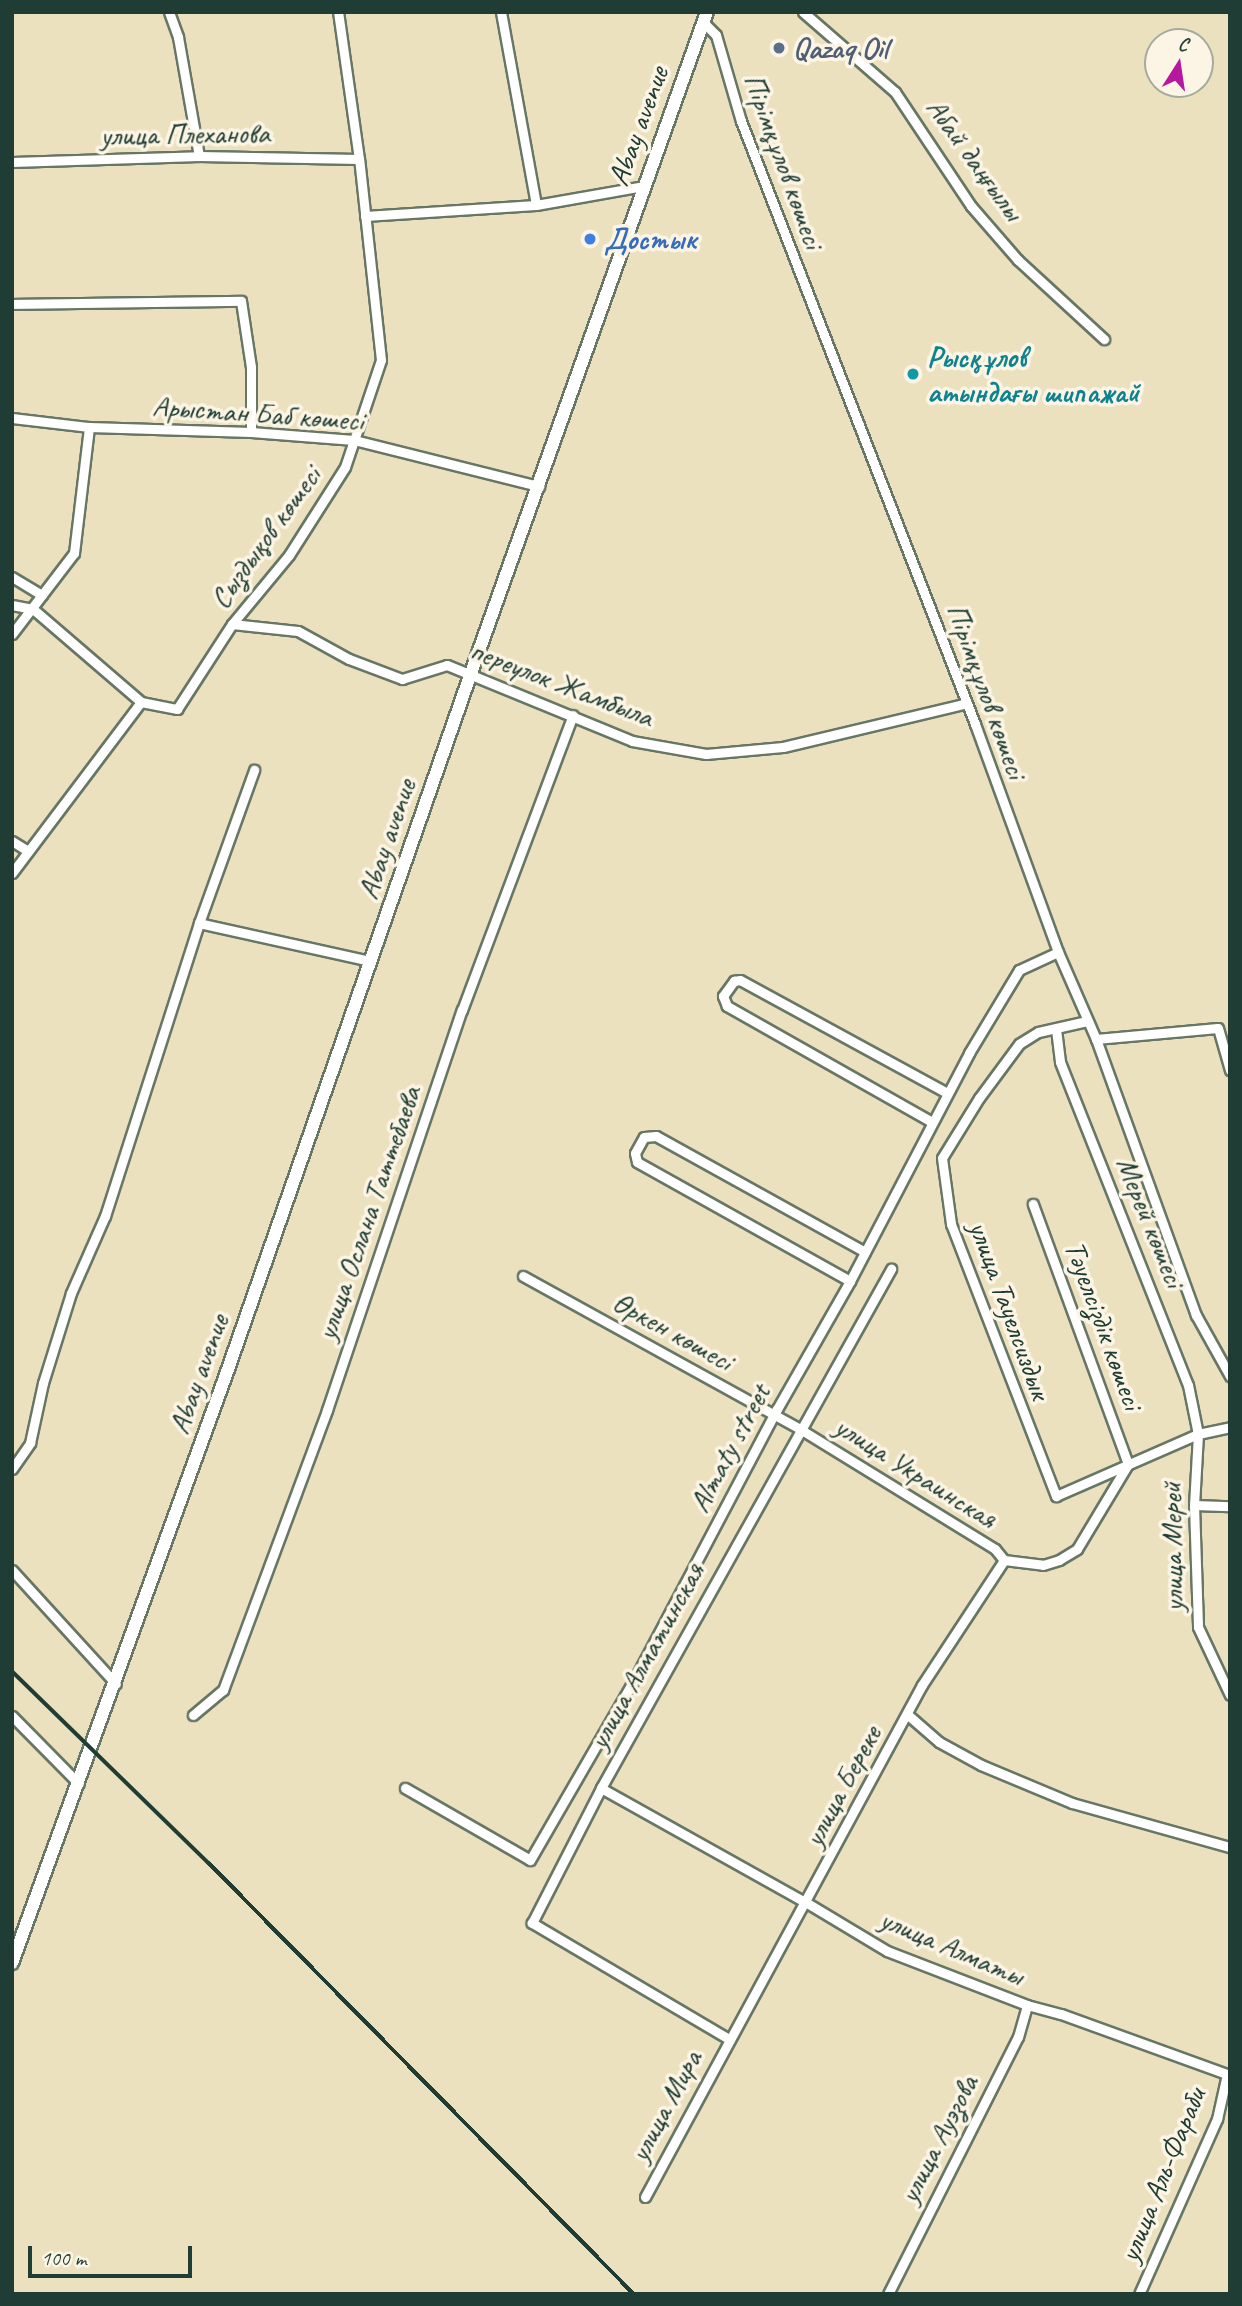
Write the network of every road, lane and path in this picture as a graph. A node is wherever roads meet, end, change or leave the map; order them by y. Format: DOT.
graph roads {
  1 [pos="169,12"];
  2 [pos="338,12"];
  3 [pos="501,12"];
  4 [pos="803,12"];
  5 [pos="705,17"];
  6 [pos="199,156"];
  7 [pos="359,159"];
  8 [pos="12,162"];
  9 [pos="644,186"];
  10 [pos="536,205"];
  11 [pos="365,216"];
  12 [pos="12,304"];
  13 [pos="1104,339"];
  14 [pos="12,418"];
  15 [pos="89,427"];
  16 [pos="251,432"];
  17 [pos="354,440"];
  18 [pos="538,486"];
  19 [pos="12,577"];
  20 [pos="42,595"];
  21 [pos="12,605"];
  22 [pos="33,609"];
  23 [pos="232,624"];
  24 [pos="12,634"];
  25 [pos="471,673"];
  26 [pos="141,702"];
  27 [pos="967,704"];
  28 [pos="573,715"];
  29 [pos="254,770"];
  30 [pos="12,841"];
  31 [pos="28,852"];
  32 [pos="12,873"];
  33 [pos="200,923"];
  34 [pos="1058,952"];
  35 [pos="372,961"];
  36 [pos="1087,1021"];
  37 [pos="1056,1029"];
  38 [pos="1096,1039"];
  39 [pos="1230,1070"];
  40 [pos="947,1093"];
  41 [pos="932,1122"];
  42 [pos="1033,1204"];
  43 [pos="865,1252"];
  44 [pos="891,1269"];
  45 [pos="523,1276"];
  46 [pos="850,1281"];
  47 [pos="1230,1376"];
  48 [pos="774,1415"];
  49 [pos="1230,1427"];
  50 [pos="800,1429"];
  51 [pos="1198,1434"];
  52 [pos="1128,1464"];
  53 [pos="12,1469"];
  54 [pos="1194,1505"];
  55 [pos="1230,1506"];
  56 [pos="1004,1560"];
  57 [pos="12,1570"];
  58 [pos="116,1684"];
  59 [pos="1230,1695"];
  60 [pos="192,1715"];
  61 [pos="908,1715"];
  62 [pos="12,1716"];
  63 [pos="79,1784"];
  64 [pos="405,1788"];
  65 [pos="601,1788"];
  66 [pos="1230,1847"];
  67 [pos="807,1903"];
  68 [pos="12,1963"];
  69 [pos="1027,2005"];
  70 [pos="729,2039"];
  71 [pos="1227,2074"];
  72 [pos="645,2197"];
  73 [pos="888,2294"];
  74 [pos="1139,2294"];
  1 -- 6 [label="street"];
  2 -- 7 [label="street, Сыздықов көшесі"];
  3 -- 10 [label="street"];
  4 -- 13 [label="street, Абай даңғылы"];
  5 -- 9 [label="street, Abay avenue"];
  5 -- 27 [label="street, Пірімқұлов көшесі"];
  6 -- 7 [label="street, улица Плеханова"];
  6 -- 8 [label="street, улица Плеханова"];
  7 -- 11 [label="street, Сыздықов көшесі"];
  9 -- 10 [label="street"];
  9 -- 18 [label="street, Abay avenue"];
  10 -- 11 [label="street"];
  11 -- 17 [label="street, Сыздықов көшесі"];
  12 -- 16 [label="street"];
  14 -- 15 [label="street, Арыстан Баб көшесі"];
  15 -- 16 [label="street, Арыстан Баб көшесі"];
  15 -- 20 [label="street"];
  16 -- 17 [label="street, Арыстан Баб көшесі"];
  17 -- 18 [label="street, Арыстан Баб көшесі"];
  17 -- 23 [label="street, Сыздықов көшесі"];
  18 -- 25 [label="street, Abay avenue"];
  19 -- 20 [label="street"];
  20 -- 22 [label="street"];
  21 -- 22 [label="street"];
  22 -- 24 [label="street"];
  22 -- 26 [label="street"];
  23 -- 25 [label="street, переулок Жамбыла"];
  23 -- 26 [label="street, Сыздықов көшесі"];
  25 -- 28 [label="street, переулок Жамбыла"];
  25 -- 35 [label="street, Abay avenue"];
  26 -- 31 [label="street"];
  27 -- 28 [label="street, переулок Жамбыла"];
  27 -- 34 [label="street, Пірімқұлов көшесі"];
  28 -- 60 [label="street, улица Ослана Таттебаева"];
  29 -- 33 [label="street"];
  30 -- 31 [label="street"];
  31 -- 32 [label="street"];
  33 -- 35 [label="street"];
  33 -- 53 [label="street"];
  34 -- 36 [label="street, Пірімқұлов көшесі"];
  34 -- 40 [label="street, Almaty street"];
  35 -- 58 [label="street, Abay avenue"];
  36 -- 37 [label="street"];
  36 -- 38 [label="street, Пірімқұлов көшесі"];
  37 -- 51 [label="street, Мерей көшесі"];
  37 -- 52 [label="street, улица Тауелсиздык"];
  38 -- 39 [label="street"];
  38 -- 47 [label="street, Пірімқұлов көшесі"];
  40 -- 41 [label="street, Almaty street"];
  40 -- 41 [label="street"];
  41 -- 43 [label="street, Almaty street"];
  42 -- 52 [label="street, Тәуелсіздік көшесі"];
  43 -- 46 [label="street, Almaty street"];
  43 -- 46 [label="street"];
  44 -- 50 [label="street, улица Алматинская"];
  45 -- 48 [label="street, Өркен көшесі"];
  46 -- 48 [label="street, Almaty street"];
  48 -- 50 [label="street, Өркен көшесі"];
  48 -- 64 [label="street, Almaty street"];
  49 -- 51 [label="street, улица Тауелсиздык"];
  50 -- 56 [label="street, улица Украинская"];
  50 -- 65 [label="street, улица Алматинская"];
  51 -- 52 [label="street, улица Тауелсиздык"];
  51 -- 54 [label="street, улица Мерей"];
  52 -- 56 [label="street"];
  54 -- 55 [label="street"];
  54 -- 59 [label="street, улица Мерей"];
  56 -- 61 [label="street, улица Береке"];
  57 -- 58 [label="street"];
  58 -- 63 [label="street"];
  61 -- 66 [label="street"];
  61 -- 67 [label="street, улица Береке"];
  62 -- 63 [label="street"];
  63 -- 68 [label="street"];
  65 -- 67 [label="street, улица Алматы"];
  65 -- 70 [label="street, улица Алматинская"];
  67 -- 69 [label="street, улица Алматы"];
  67 -- 70 [label="street, улица Береке"];
  69 -- 71 [label="street, улица Алматы"];
  69 -- 73 [label="street, улица Ауэзова"];
  70 -- 72 [label="street, улица Мира"];
  71 -- 74 [label="street, улица Аль-Фараби"];
}
